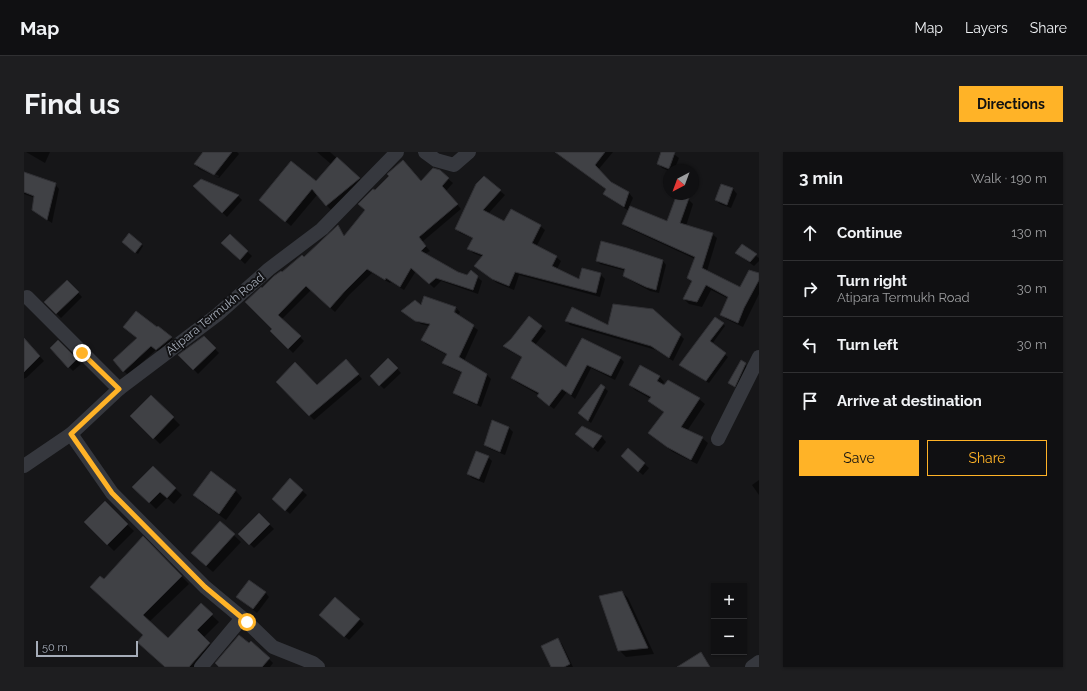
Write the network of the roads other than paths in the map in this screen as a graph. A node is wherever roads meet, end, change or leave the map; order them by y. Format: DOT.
graph roads {
  1 [pos="397,152"];
  2 [pos="425,152"];
  3 [pos="469,152"];
  4 [pos="27,297"];
  5 [pos="759,357"];
  6 [pos="119,389"];
  7 [pos="71,434"];
  8 [pos="718,439"];
  9 [pos="24,466"];
  10 [pos="242,618"];
  11 [pos="759,662"];
  12 [pos="201,667"];
  13 [pos="318,667"];
  14 [pos="752,667"];
  1 -- 6 [label="street, Atipara Termukh Road"];
  2 -- 3 [label="street"];
  4 -- 6 [label="street"];
  5 -- 8 [label="street"];
  6 -- 7 [label="street, Atipara Termukh Road"];
  7 -- 9 [label="street, Atipara Termukh Road"];
  7 -- 10 [label="street"];
  10 -- 12 [label="street"];
  10 -- 13 [label="street"];
  11 -- 14 [label="street"];
}
